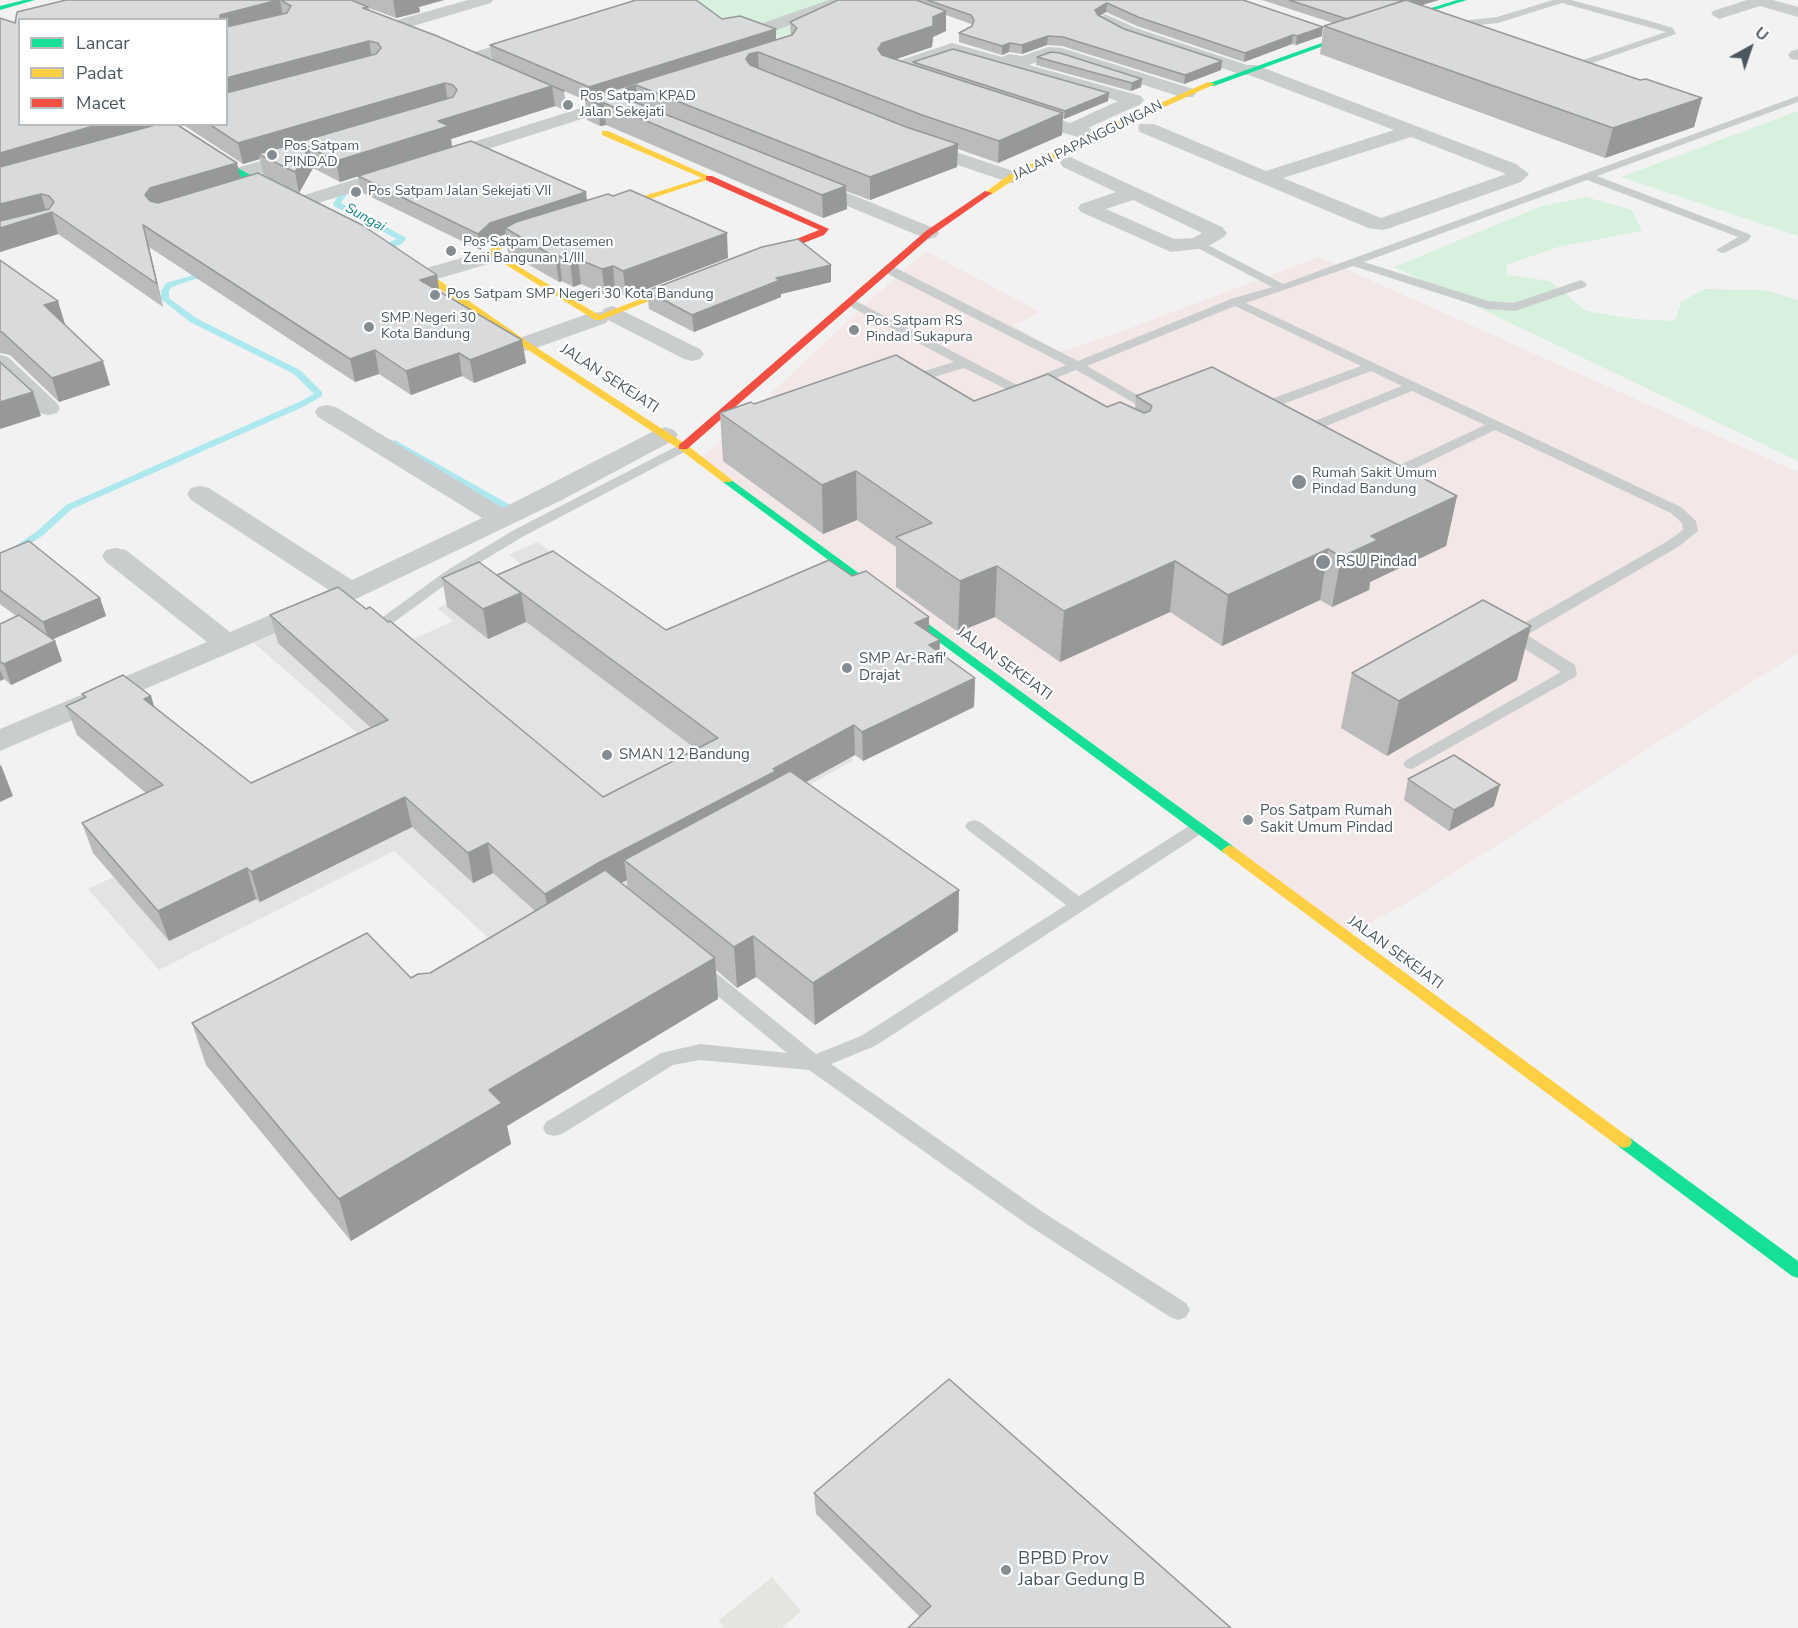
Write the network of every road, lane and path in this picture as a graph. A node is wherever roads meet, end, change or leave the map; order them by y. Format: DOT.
graph roads {
  1 [pos="32,0"];
  2 [pos="485,0"];
  3 [pos="1562,0"];
  4 [pos="1789,0"];
  5 [pos="851,1"];
  6 [pos="1453,1"];
  7 [pos="1763,2"];
  8 [pos="0,8"];
  9 [pos="1798,12"];
  10 [pos="1719,14"];
  11 [pos="376,19"];
  12 [pos="1105,19"];
  13 [pos="1426,21"];
  14 [pos="1410,22"];
  15 [pos="396,26"];
  16 [pos="1316,26"];
  17 [pos="763,29"];
  18 [pos="963,32"];
  19 [pos="417,35"];
  20 [pos="546,35"];
  21 [pos="1470,35"];
  22 [pos="1346,36"];
  23 [pos="1556,62"];
  24 [pos="492,68"];
  25 [pos="1030,70"];
  26 [pos="1248,70"];
  27 [pos="923,81"];
  28 [pos="999,83"];
  29 [pos="1186,93"];
  30 [pos="643,94"];
  31 [pos="1798,99"];
  32 [pos="567,101"];
  33 [pos="1008,109"];
  34 [pos="589,111"];
  35 [pos="1147,128"];
  36 [pos="1071,129"];
  37 [pos="1411,131"];
  38 [pos="165,133"];
  39 [pos="605,133"];
  40 [pos="893,135"];
  41 [pos="1093,136"];
  42 [pos="328,147"];
  43 [pos="1070,163"];
  44 [pos="785,174"];
  45 [pos="1587,176"];
  46 [pos="1012,177"];
  47 [pos="709,178"];
  48 [pos="1264,178"];
  49 [pos="241,182"];
  50 [pos="263,186"];
  51 [pos="1134,193"];
  52 [pos="299,203"];
  53 [pos="318,213"];
  54 [pos="590,216"];
  55 [pos="567,223"];
  56 [pos="929,233"];
  57 [pos="1198,244"];
  58 [pos="1722,250"];
  59 [pos="390,251"];
  60 [pos="494,255"];
  61 [pos="751,261"];
  62 [pos="1353,262"];
  63 [pos="888,269"];
  64 [pos="427,275"];
  65 [pos="698,281"];
  66 [pos="1581,284"];
  67 [pos="1282,288"];
  68 [pos="1235,302"];
  69 [pos="850,303"];
  70 [pos="605,315"];
  71 [pos="525,344"];
  72 [pos="692,354"];
  73 [pos="0,362"];
  74 [pos="962,363"];
  75 [pos="1076,365"];
  76 [pos="1371,367"];
  77 [pos="1412,386"];
  78 [pos="888,387"];
  79 [pos="1016,390"];
  80 [pos="1036,401"];
  81 [pos="48,408"];
  82 [pos="1257,411"];
  83 [pos="327,412"];
  84 [pos="1147,424"];
  85 [pos="1492,426"];
  86 [pos="674,441"];
  87 [pos="1317,444"];
  88 [pos="1365,468"];
  89 [pos="200,494"];
  90 [pos="502,519"];
  91 [pos="116,556"];
  92 [pos="350,591"];
  93 [pos="384,622"];
  94 [pos="228,644"];
  95 [pos="0,741"];
  96 [pos="1412,764"];
  97 [pos="974,826"];
  98 [pos="1198,828"];
  99 [pos="1079,905"];
  100 [pos="682,957"];
  101 [pos="814,1063"];
  102 [pos="554,1128"];
  103 [pos="1798,1271"];
  104 [pos="1178,1310"];
  1 -- 8 [label="street"];
  2 -- 15 [label="street"];
  3 -- 21 [label="lane"];
  3 -- 23 [label="lane"];
  4 -- 7 [label="street"];
  5 -- 17 [label="street"];
  6 -- 14 [label="street, JALAN PAPANGGUNGAN"];
  7 -- 9 [label="street"];
  7 -- 10 [label="street"];
  11 -- 15 [label="street"];
  12 -- 26 [label="street"];
  13 -- 14 [label="lane"];
  14 -- 22 [label="street, JALAN PAPANGGUNGAN"];
  15 -- 19 [label="street"];
  16 -- 22 [label="street"];
  18 -- 29 [label="street"];
  20 -- 24 [label="street"];
  22 -- 26 [label="street, JALAN PAPANGGUNGAN"];
  25 -- 27 [label="street"];
  25 -- 28 [label="street"];
  25 -- 36 [label="street"];
  26 -- 29 [label="street, JALAN PAPANGGUNGAN"];
  26 -- 37 [label="street"];
  29 -- 41 [label="street, JALAN PAPANGGUNGAN"];
  30 -- 34 [label="street"];
  31 -- 45 [label="lane"];
  32 -- 34 [label="street"];
  33 -- 36 [label="street"];
  34 -- 52 [label="street"];
  35 -- 48 [label="street"];
  36 -- 41 [label="street"];
  37 -- 48 [label="street"];
  37 -- 48 [label="street"];
  38 -- 49 [label="street"];
  39 -- 47 [label="street"];
  40 -- 46 [label="street"];
  41 -- 46 [label="street, JALAN PAPANGGUNGAN"];
  42 -- 49 [label="street"];
  43 -- 51 [label="street"];
  44 -- 56 [label="street"];
  45 -- 58 [label="lane"];
  45 -- 62 [label="lane"];
  46 -- 56 [label="street, JALAN PAPANGGUNGAN"];
  47 -- 54 [label="street"];
  47 -- 61 [label="street"];
  49 -- 50 [label="street"];
  50 -- 52 [label="street"];
  51 -- 57 [label="street"];
  51 -- 57 [label="street"];
  52 -- 53 [label="street"];
  55 -- 60 [label="street"];
  56 -- 63 [label="street, JALAN PAPANGGUNGAN"];
  57 -- 67 [label="lane"];
  59 -- 64 [label="street, JALAN SEKEJATI"];
  60 -- 64 [label="street"];
  60 -- 70 [label="street"];
  62 -- 66 [label="lane"];
  62 -- 67 [label="lane"];
  63 -- 69 [label="street, JALAN PAPANGGUNGAN"];
  63 -- 75 [label="lane"];
  64 -- 71 [label="street, JALAN SEKEJATI"];
  65 -- 70 [label="street"];
  67 -- 68 [label="lane"];
  68 -- 75 [label="lane"];
  68 -- 76 [label="lane"];
  69 -- 74 [label="lane"];
  69 -- 86 [label="street, JALAN PAPANGGUNGAN"];
  70 -- 71 [label="street"];
  70 -- 72 [label="street"];
  71 -- 86 [label="street, JALAN SEKEJATI"];
  73 -- 81 [label="street"];
  74 -- 78 [label="lane"];
  74 -- 79 [label="lane"];
  75 -- 79 [label="lane"];
  75 -- 84 [label="lane"];
  76 -- 77 [label="lane"];
  76 -- 82 [label="lane"];
  77 -- 85 [label="lane"];
  77 -- 87 [label="lane"];
  79 -- 80 [label="lane"];
  83 -- 90 [label="street"];
  85 -- 88 [label="lane"];
  85 -- 96 [label="lane"];
  86 -- 90 [label="street"];
  86 -- 93 [label="lane"];
  86 -- 98 [label="street, JALAN SEKEJATI"];
  89 -- 92 [label="street"];
  90 -- 92 [label="street"];
  91 -- 94 [label="street"];
  92 -- 94 [label="street"];
  94 -- 95 [label="street"];
  97 -- 99 [label="lane"];
  98 -- 99 [label="lane"];
  98 -- 103 [label="street, JALAN SEKEJATI"];
  99 -- 101 [label="lane"];
  100 -- 101 [label="lane"];
  101 -- 102 [label="lane"];
  101 -- 104 [label="lane"];
}
